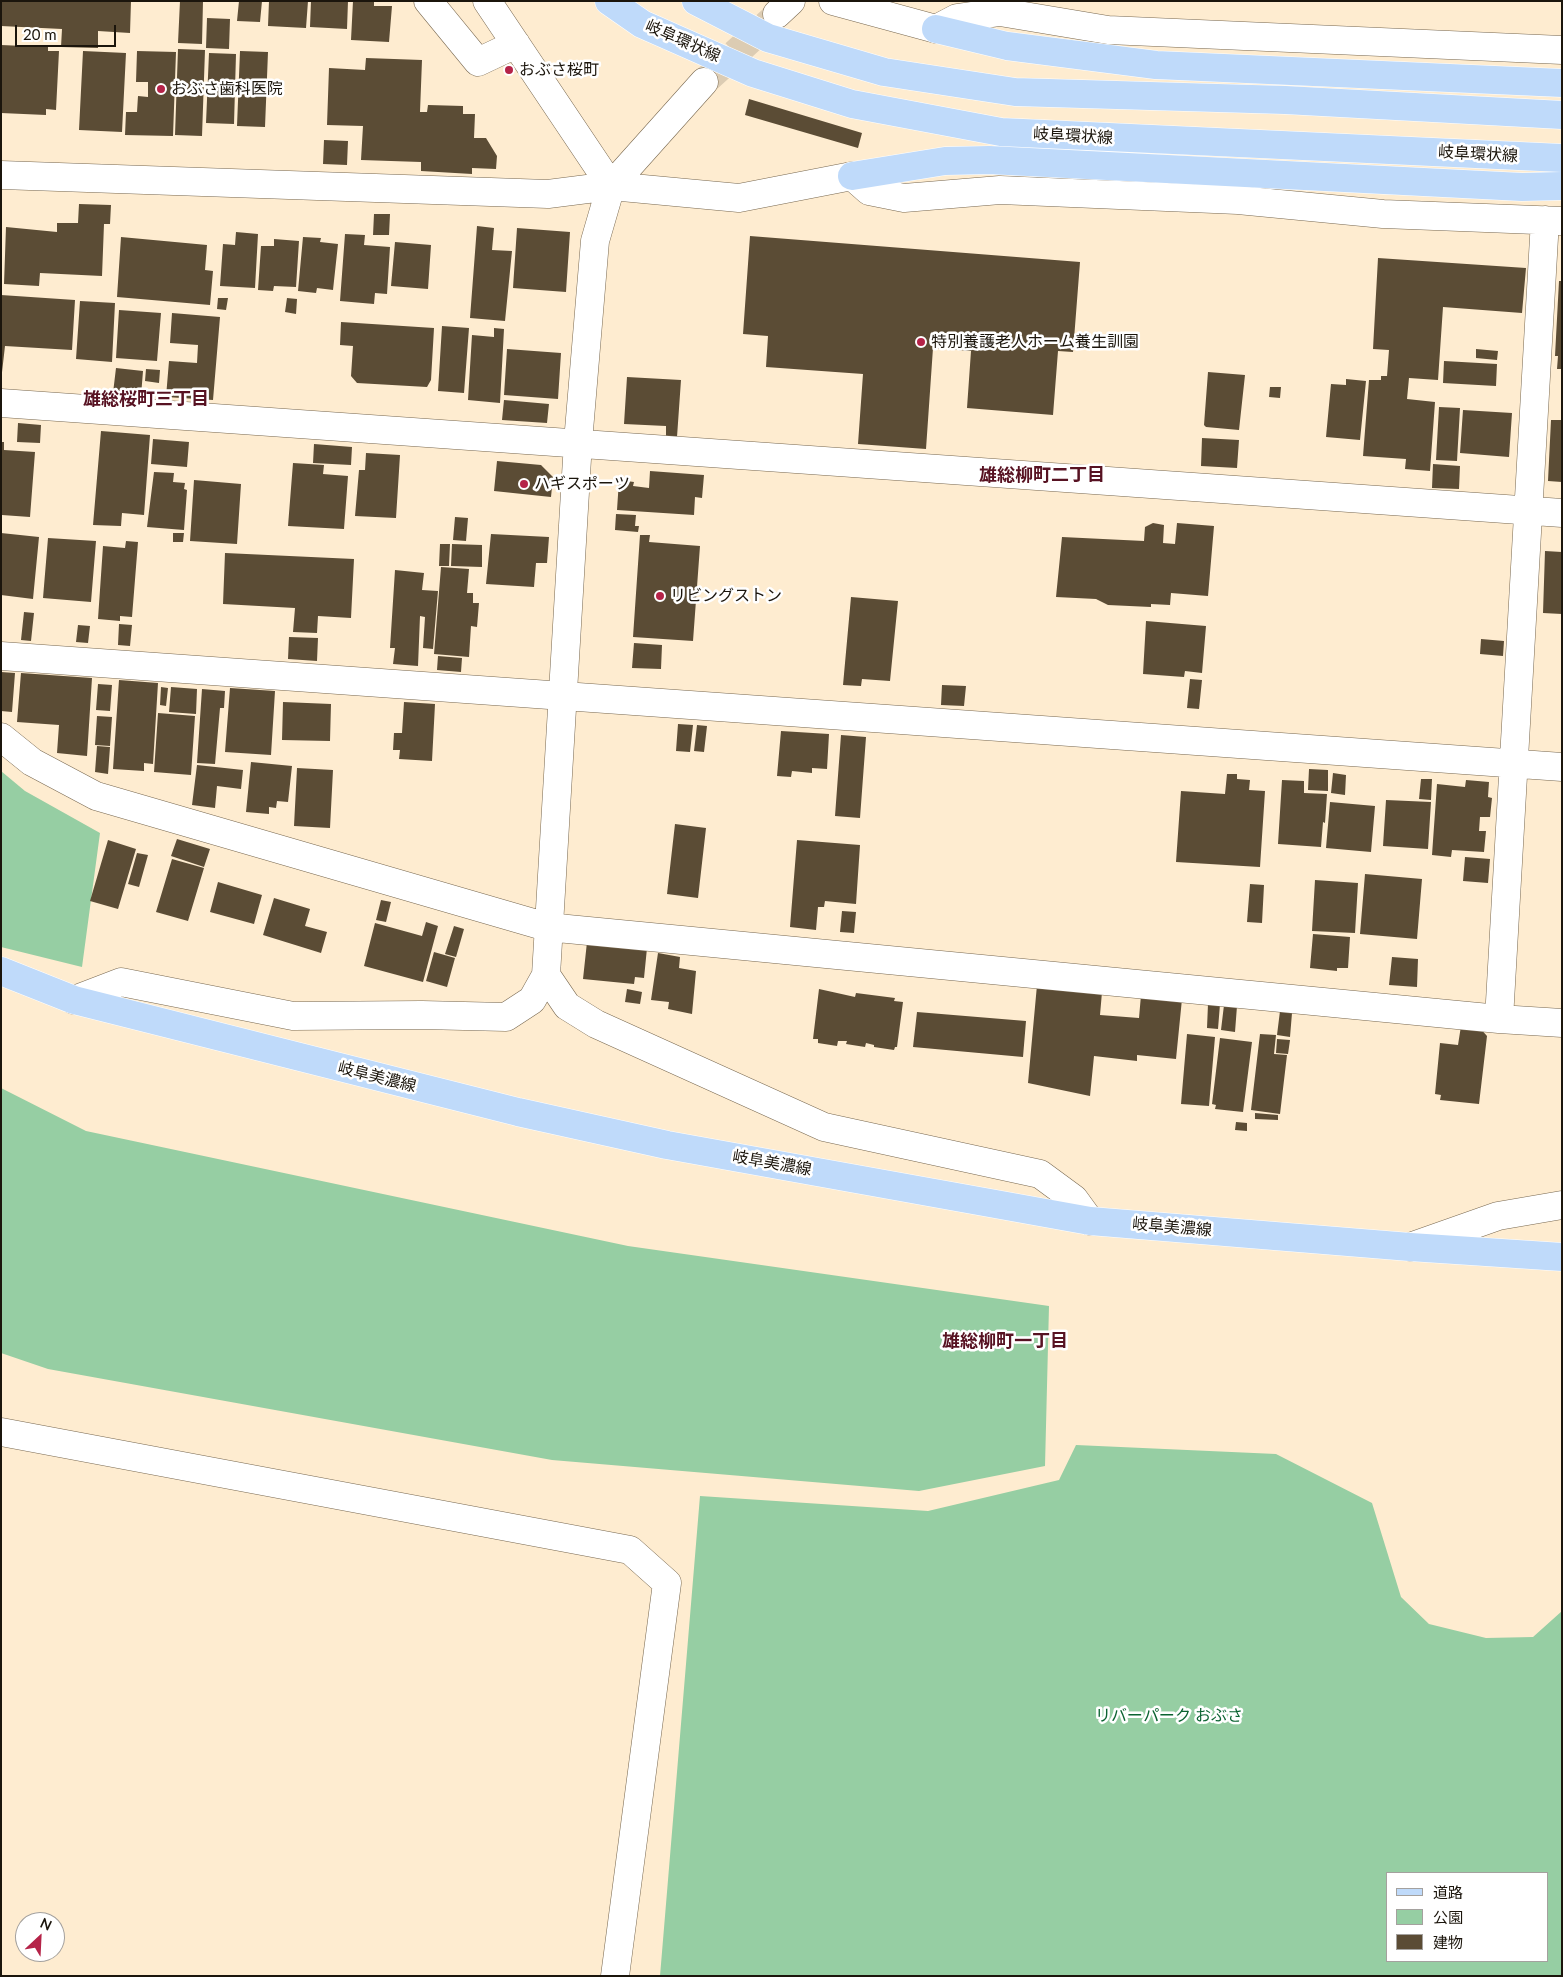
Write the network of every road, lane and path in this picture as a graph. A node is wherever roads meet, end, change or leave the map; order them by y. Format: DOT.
graph roads {
  1 [pos="428,1"];
  2 [pos="487,1"];
  3 [pos="610,1"];
  4 [pos="696,1"];
  5 [pos="833,1"];
  6 [pos="936,29"];
  7 [pos="516,44"];
  8 [pos="1562,50"];
  9 [pos="704,82"];
  10 [pos="1562,83"];
  11 [pos="1562,115"];
  12 [pos="1562,158"];
  13 [pos="1,175"];
  14 [pos="852,176"];
  15 [pos="611,186"];
  16 [pos="1562,186"];
  17 [pos="1553,220"];
  18 [pos="1,403"];
  19 [pos="578,442"];
  20 [pos="1528,511"];
  21 [pos="1562,513"];
  22 [pos="1,656"];
  23 [pos="563,695"];
  24 [pos="1,738"];
  25 [pos="1514,764"];
  26 [pos="1562,767"];
  27 [pos="547,927"];
  28 [pos="1,971"];
  29 [pos="546,975"];
  30 [pos="74,1000"];
  31 [pos="1499,1019"];
  32 [pos="1562,1022"];
  33 [pos="1562,1205"];
  34 [pos="1090,1221"];
  35 [pos="1410,1247"];
  36 [pos="1562,1257"];
  37 [pos="1,1432"];
  38 [pos="615,1976"];
  1 -- 7 [label="street"];
  2 -- 7 [label="street"];
  3 -- 12 [label="main road, 岐阜環状線"];
  4 -- 11 [label="main road"];
  5 -- 6 [label="street"];
  6 -- 8 [label="street"];
  6 -- 10 [label="main road"];
  7 -- 15 [label="street"];
  9 -- 15 [label="street"];
  13 -- 15 [label="street"];
  14 -- 15 [label="street"];
  14 -- 16 [label="main road"];
  14 -- 17 [label="street"];
  15 -- 19 [label="street"];
  17 -- 20 [label="street"];
  18 -- 19 [label="street"];
  19 -- 20 [label="street"];
  19 -- 23 [label="street"];
  20 -- 21 [label="street"];
  20 -- 25 [label="street"];
  22 -- 23 [label="street"];
  23 -- 25 [label="street"];
  23 -- 27 [label="street"];
  24 -- 27 [label="street"];
  25 -- 26 [label="street"];
  25 -- 31 [label="street"];
  27 -- 29 [label="street"];
  27 -- 31 [label="street"];
  28 -- 30 [label="main road, 岐阜美濃線"];
  29 -- 30 [label="street"];
  29 -- 34 [label="street"];
  30 -- 34 [label="main road, 岐阜美濃線"];
  31 -- 32 [label="street"];
  33 -- 35 [label="street"];
  34 -- 35 [label="main road, 岐阜美濃線"];
  35 -- 36 [label="main road, 岐阜美濃線"];
  37 -- 38 [label="street"];
}
